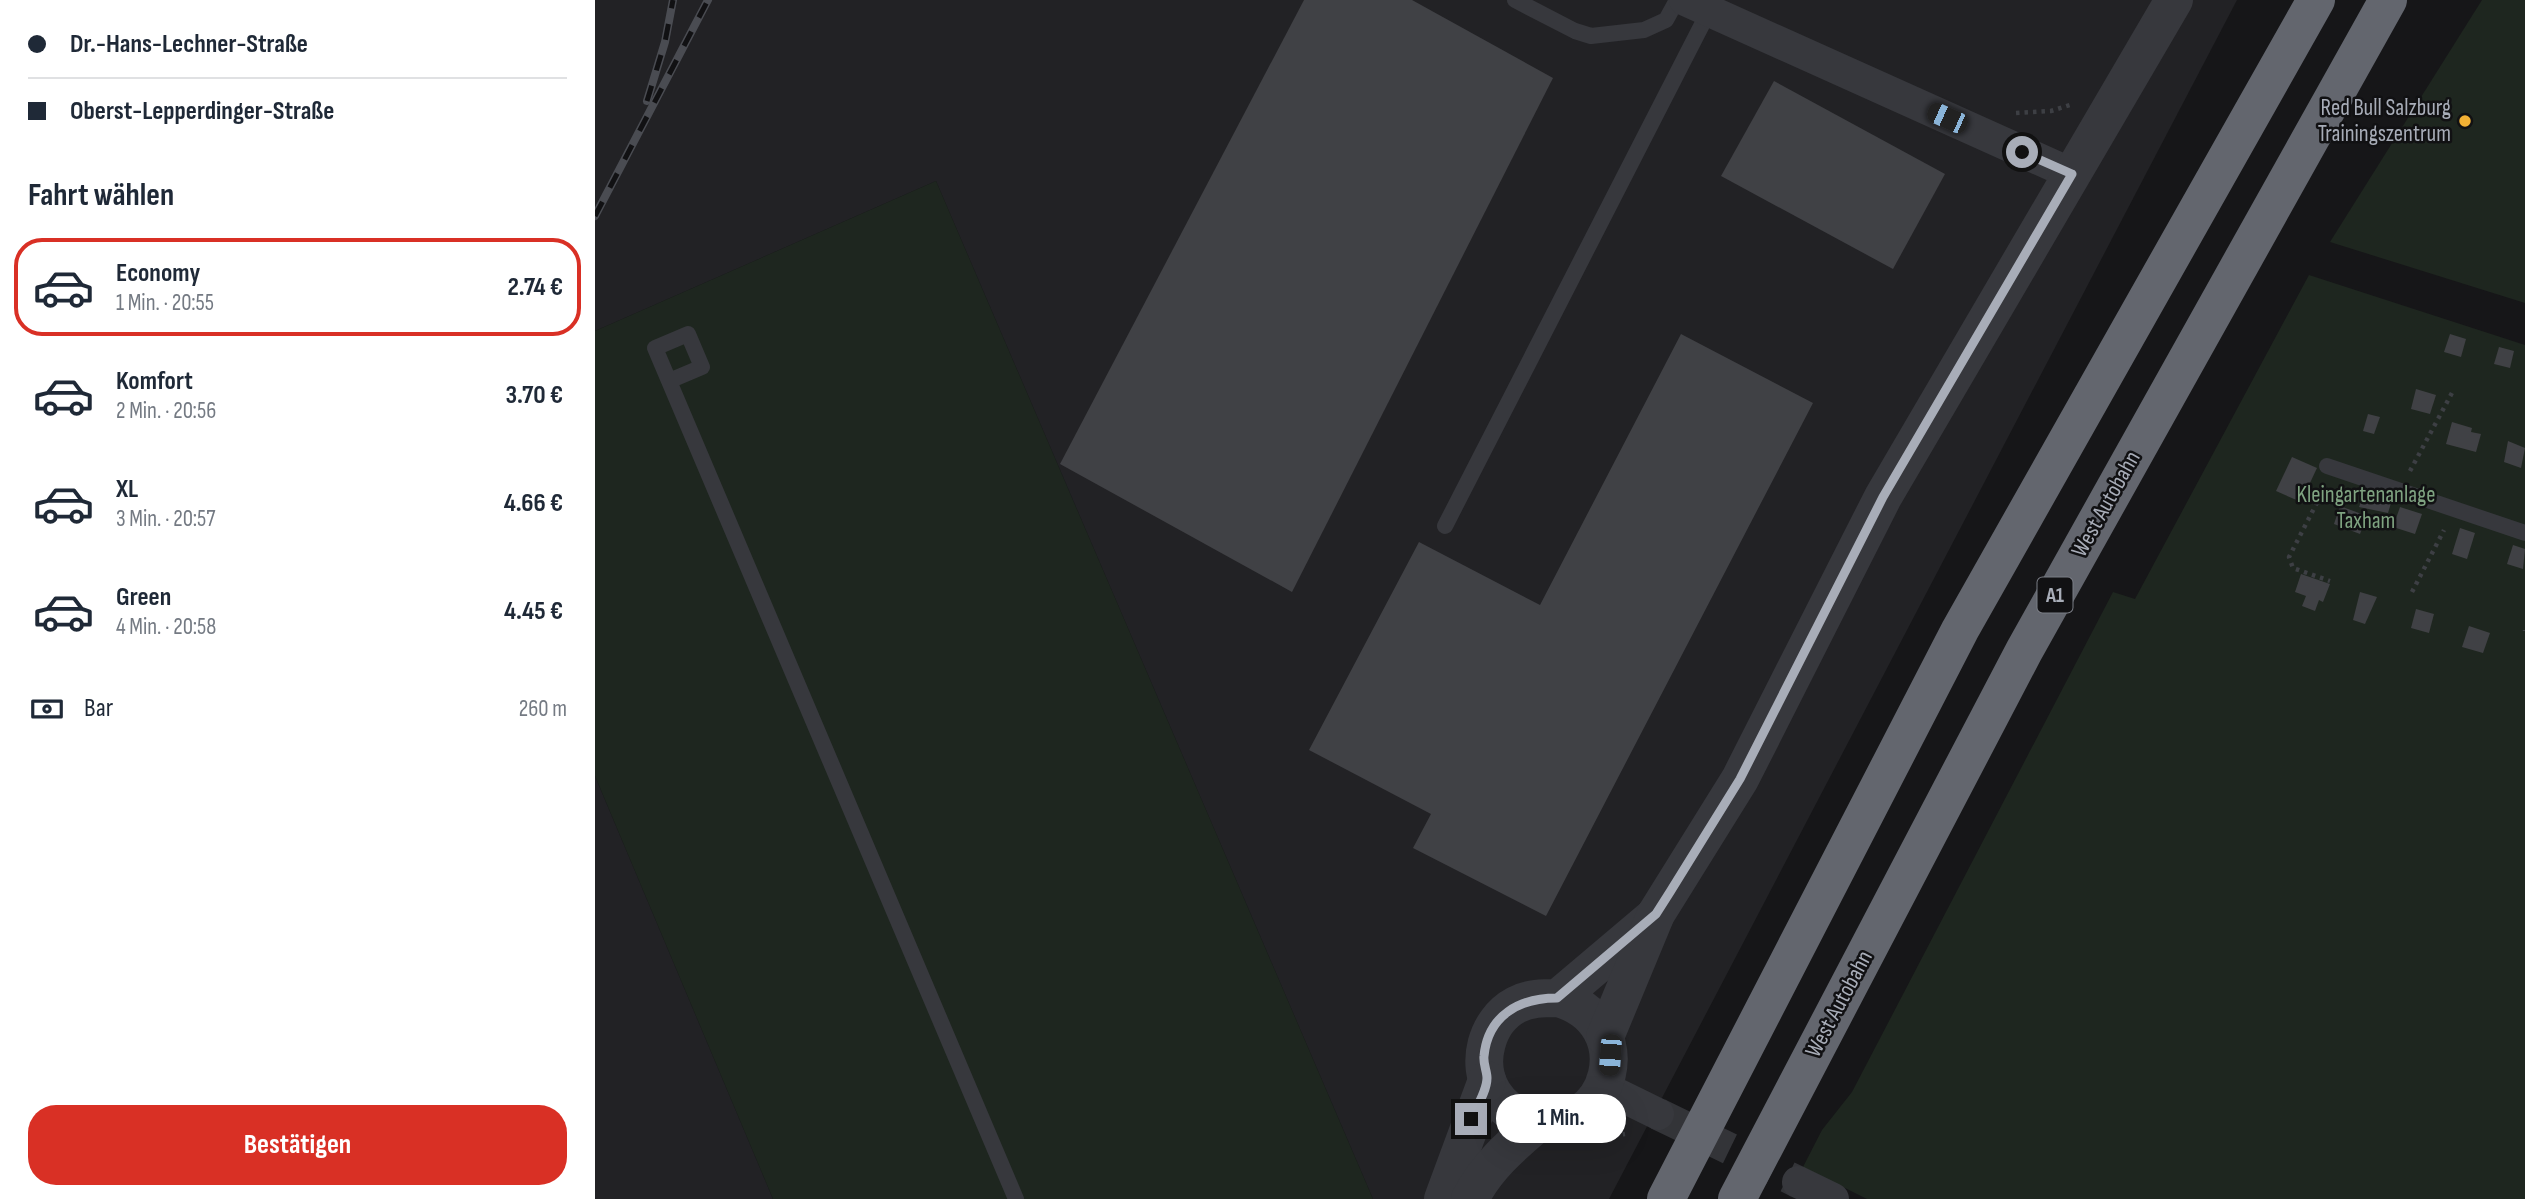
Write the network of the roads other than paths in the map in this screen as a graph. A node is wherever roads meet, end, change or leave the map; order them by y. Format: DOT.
graph roads {
  1 [pos="1515,0"];
  2 [pos="1677,0"];
  3 [pos="2173,0"];
  4 [pos="2316,0"];
  5 [pos="2388,0"];
  6 [pos="1697,6"];
  7 [pos="2072,174"];
  8 [pos="669,381"];
  9 [pos="2332,468"];
  10 [pos="1445,526"];
  11 [pos="2525,533"];
  12 [pos="1656,914"];
  13 [pos="1557,998"];
  14 [pos="1605,1037"];
  15 [pos="1487,1080"];
  16 [pos="1603,1087"];
  17 [pos="1658,1114"];
  18 [pos="1539,1122"];
  19 [pos="1798,1182"];
  20 [pos="1016,1199"];
  21 [pos="1443,1199"];
  22 [pos="1470,1199"];
  23 [pos="1666,1199"];
  24 [pos="1737,1199"];
  25 [pos="1833,1199"];
  1 -- 2 [label="lane"];
  3 -- 7 [label="street"];
  4 -- 23 [label="highway"];
  5 -- 24 [label="highway, West Autobahn / A1"];
  6 -- 7 [label="street"];
  6 -- 10 [label="lane"];
  7 -- 12 [label="street"];
  8 -- 20 [label="lane"];
  9 -- 11 [label="lane"];
  12 -- 13 [label="street"];
  12 -- 14 [label="street"];
  13 -- 14 [label="street"];
  13 -- 15 [label="street"];
  14 -- 16 [label="street"];
  15 -- 18 [label="street"];
  15 -- 21 [label="street"];
  16 -- 17 [label="street"];
  16 -- 18 [label="street"];
  18 -- 22 [label="street"];
  19 -- 25 [label="street"];
}
